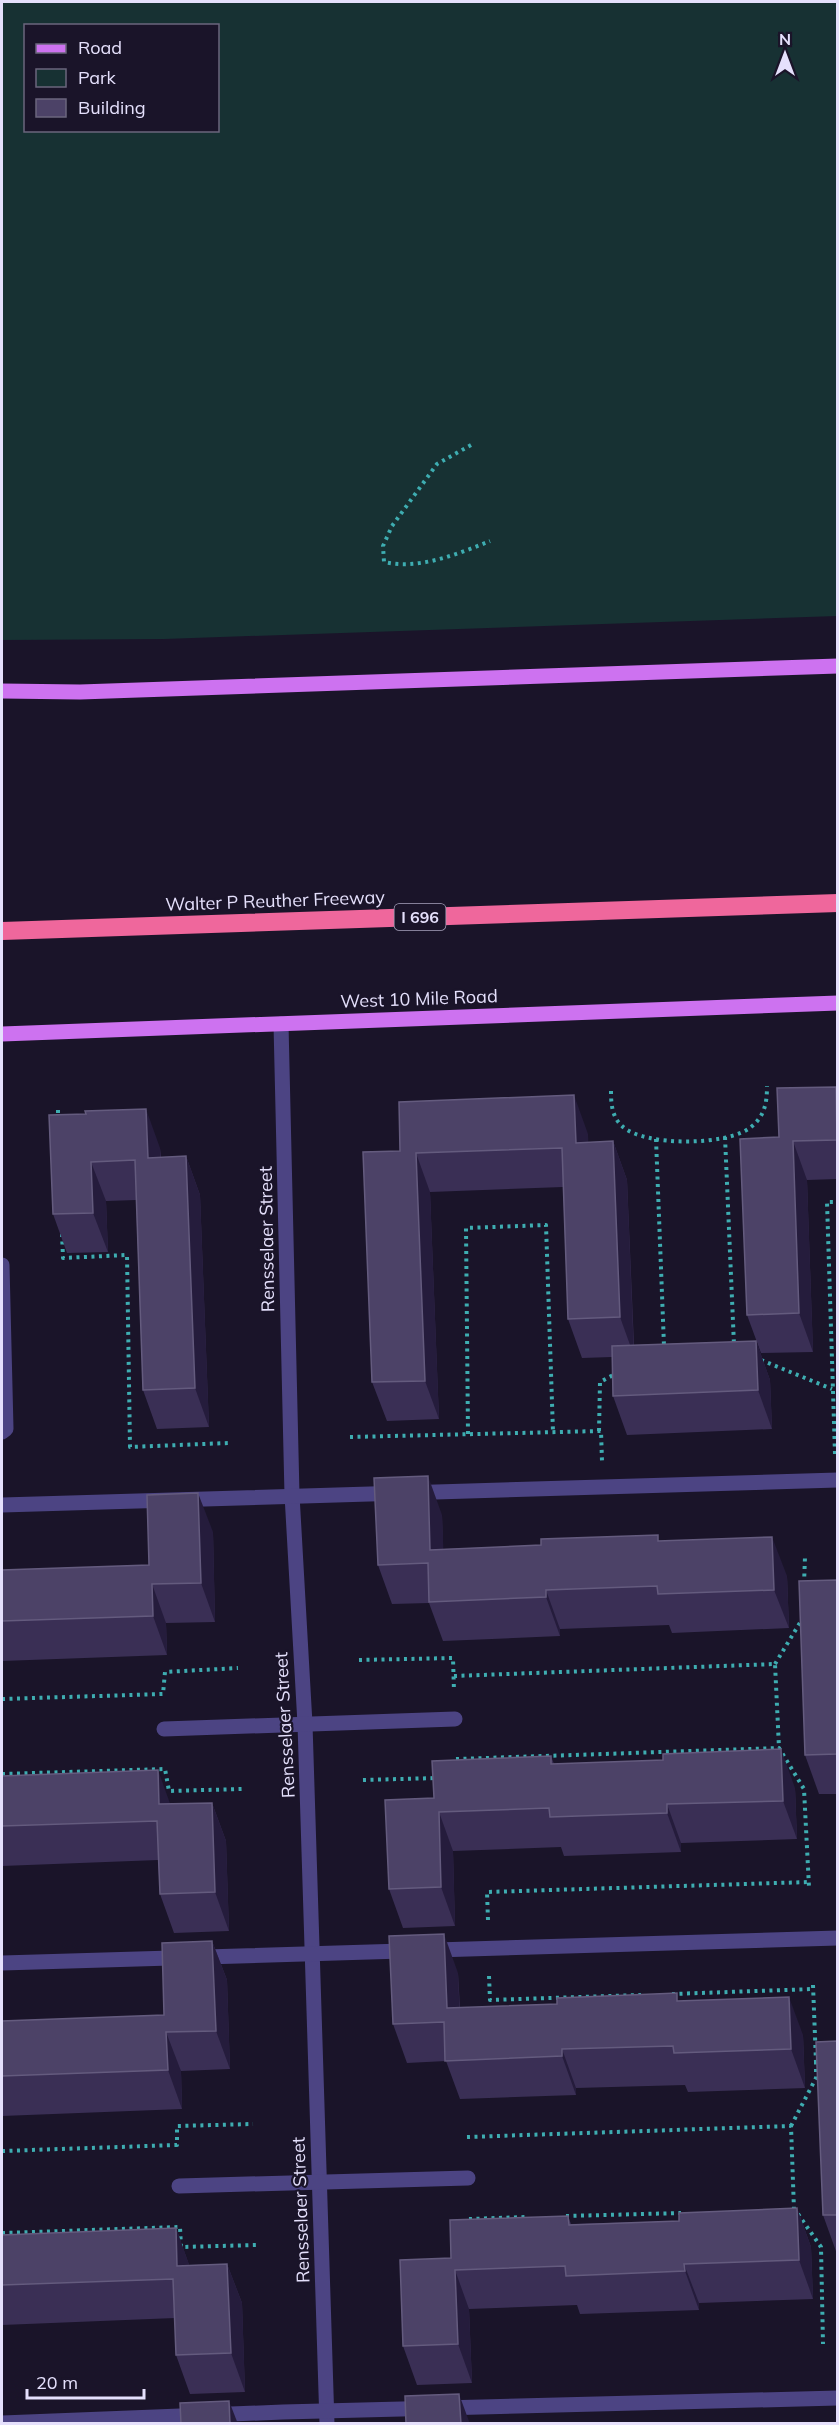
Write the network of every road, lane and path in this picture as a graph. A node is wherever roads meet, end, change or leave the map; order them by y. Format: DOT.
graph roads {
  1 [pos="471,445"];
  2 [pos="490,541"];
  3 [pos="837,666"];
  4 [pos="2,691"];
  5 [pos="837,903"];
  6 [pos="2,931"];
  7 [pos="837,1003"];
  8 [pos="281,1024"];
  9 [pos="2,1034"];
  10 [pos="767,1086"];
  11 [pos="610,1092"];
  12 [pos="58,1110"];
  13 [pos="58,1121"];
  14 [pos="725,1137"];
  15 [pos="656,1138"];
  16 [pos="837,1202"];
  17 [pos="62,1224"];
  18 [pos="2,1265"];
  19 [pos="734,1349"];
  20 [pos="664,1350"];
  21 [pos="756,1358"];
  22 [pos="621,1371"];
  23 [pos="832,1389"];
  24 [pos="599,1431"];
  25 [pos="2,1432"];
  26 [pos="554,1432"];
  27 [pos="468,1434"];
  28 [pos="350,1437"];
  29 [pos="228,1443"];
  30 [pos="835,1458"];
  31 [pos="602,1465"];
  32 [pos="837,1480"];
  33 [pos="292,1495"];
  34 [pos="2,1504"];
  35 [pos="805,1557"];
  36 [pos="804,1587"];
  37 [pos="804,1617"];
  38 [pos="775,1664"];
  39 [pos="238,1668"];
  40 [pos="454,1676"];
  41 [pos="2,1699"];
  42 [pos="455,1719"];
  43 [pos="305,1724"];
  44 [pos="164,1729"];
  45 [pos="779,1748"];
  46 [pos="456,1759"];
  47 [pos="2,1774"];
  48 [pos="242,1789"];
  49 [pos="809,1887"];
  50 [pos="837,1938"];
  51 [pos="313,1953"];
  52 [pos="2,1964"];
  53 [pos="813,1985"];
  54 [pos="816,2062"];
  55 [pos="826,2062"];
  56 [pos="253,2124"];
  57 [pos="791,2126"];
  58 [pos="467,2137"];
  59 [pos="2,2151"];
  60 [pos="468,2178"];
  61 [pos="319,2184"];
  62 [pos="179,2186"];
  63 [pos="783,2210"];
  64 [pos="794,2210"];
  65 [pos="690,2213"];
  66 [pos="562,2216"];
  67 [pos="527,2217"];
  68 [pos="469,2219"];
  69 [pos="2,2233"];
  70 [pos="258,2245"];
  71 [pos="823,2344"];
  72 [pos="837,2398"];
  73 [pos="327,2418"];
  74 [pos="2,2423"];
  1 -- 2 [label="path"];
  3 -- 4 [label="main road"];
  5 -- 6 [label="highway, Walter P Reuther Freeway / I 696"];
  7 -- 8 [label="main road, West 10 Mile Road"];
  8 -- 9 [label="main road, West 10 Mile Road"];
  8 -- 33 [label="street, Rensselaer Street"];
  10 -- 14 [label="path"];
  11 -- 15 [label="path"];
  12 -- 13 [label="path"];
  14 -- 15 [label="path"];
  14 -- 19 [label="path"];
  15 -- 20 [label="path"];
  16 -- 23 [label="path"];
  17 -- 29 [label="path"];
  18 -- 25 [label="street"];
  21 -- 23 [label="path"];
  22 -- 24 [label="path"];
  23 -- 30 [label="path"];
  24 -- 26 [label="path"];
  24 -- 31 [label="path"];
  26 -- 27 [label="path"];
  26 -- 27 [label="path"];
  27 -- 28 [label="path"];
  32 -- 33 [label="street"];
  33 -- 34 [label="street"];
  33 -- 43 [label="street, Rensselaer Street"];
  35 -- 36 [label="path"];
  37 -- 38 [label="path"];
  38 -- 40 [label="path"];
  38 -- 45 [label="path"];
  39 -- 41 [label="path"];
  42 -- 43 [label="street"];
  43 -- 44 [label="street"];
  43 -- 51 [label="street, Rensselaer Street"];
  45 -- 46 [label="path"];
  45 -- 49 [label="path"];
  47 -- 48 [label="path"];
  50 -- 51 [label="street"];
  51 -- 52 [label="street"];
  51 -- 61 [label="street, Rensselaer Street"];
  53 -- 54 [label="path"];
  54 -- 55 [label="path"];
  54 -- 57 [label="path"];
  56 -- 59 [label="path"];
  57 -- 58 [label="path"];
  57 -- 64 [label="path"];
  60 -- 61 [label="street"];
  61 -- 62 [label="street"];
  61 -- 73 [label="street, Rensselaer Street"];
  63 -- 64 [label="path"];
  64 -- 71 [label="path"];
  65 -- 66 [label="path"];
  67 -- 68 [label="path"];
  69 -- 70 [label="path"];
  72 -- 73 [label="street"];
  73 -- 74 [label="street"];
}
